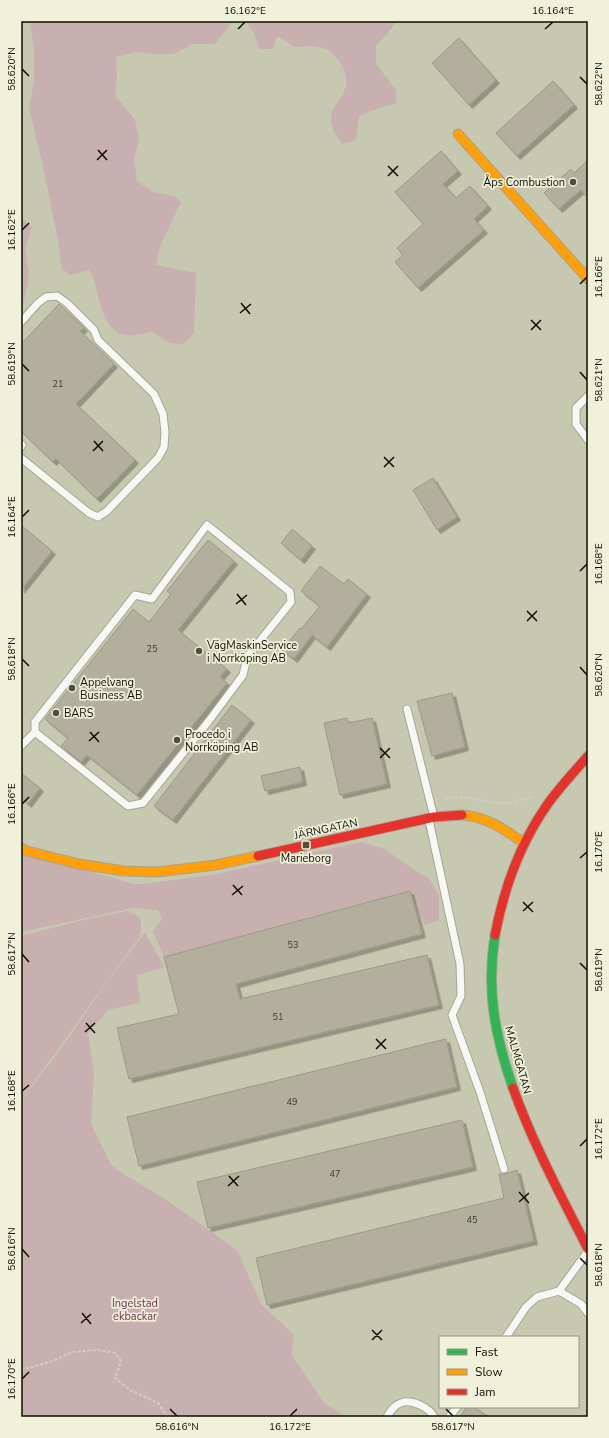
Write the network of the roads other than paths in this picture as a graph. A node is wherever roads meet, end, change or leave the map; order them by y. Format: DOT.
graph roads {
  1 [pos="458,134"];
  2 [pos="588,279"];
  3 [pos="21,322"];
  4 [pos="588,396"];
  5 [pos="588,440"];
  6 [pos="21,458"];
  7 [pos="407,709"];
  8 [pos="35,732"];
  9 [pos="21,746"];
  10 [pos="588,756"];
  11 [pos="431,818"];
  12 [pos="524,842"];
  13 [pos="21,848"];
  14 [pos="504,1169"];
  15 [pos="588,1250"];
  16 [pos="558,1291"];
  17 [pos="588,1313"];
  18 [pos="507,1336"];
  19 [pos="456,1408"];
  20 [pos="387,1417"];
  21 [pos="434,1417"];
  22 [pos="449,1417"];
  1 -- 2 [label="street"];
  3 -- 6 [label="lane"];
  4 -- 5 [label="lane"];
  7 -- 11 [label="lane"];
  8 -- 8 [label="lane"];
  8 -- 9 [label="lane"];
  10 -- 12 [label="street"];
  11 -- 12 [label="street, JÄRNGATAN"];
  11 -- 13 [label="street, JÄRNGATAN"];
  11 -- 14 [label="lane"];
  12 -- 15 [label="street, MALMGATAN"];
  15 -- 16 [label="lane"];
  16 -- 17 [label="lane"];
  16 -- 18 [label="lane"];
  19 -- 22 [label="lane"];
  20 -- 21 [label="lane"];
}
